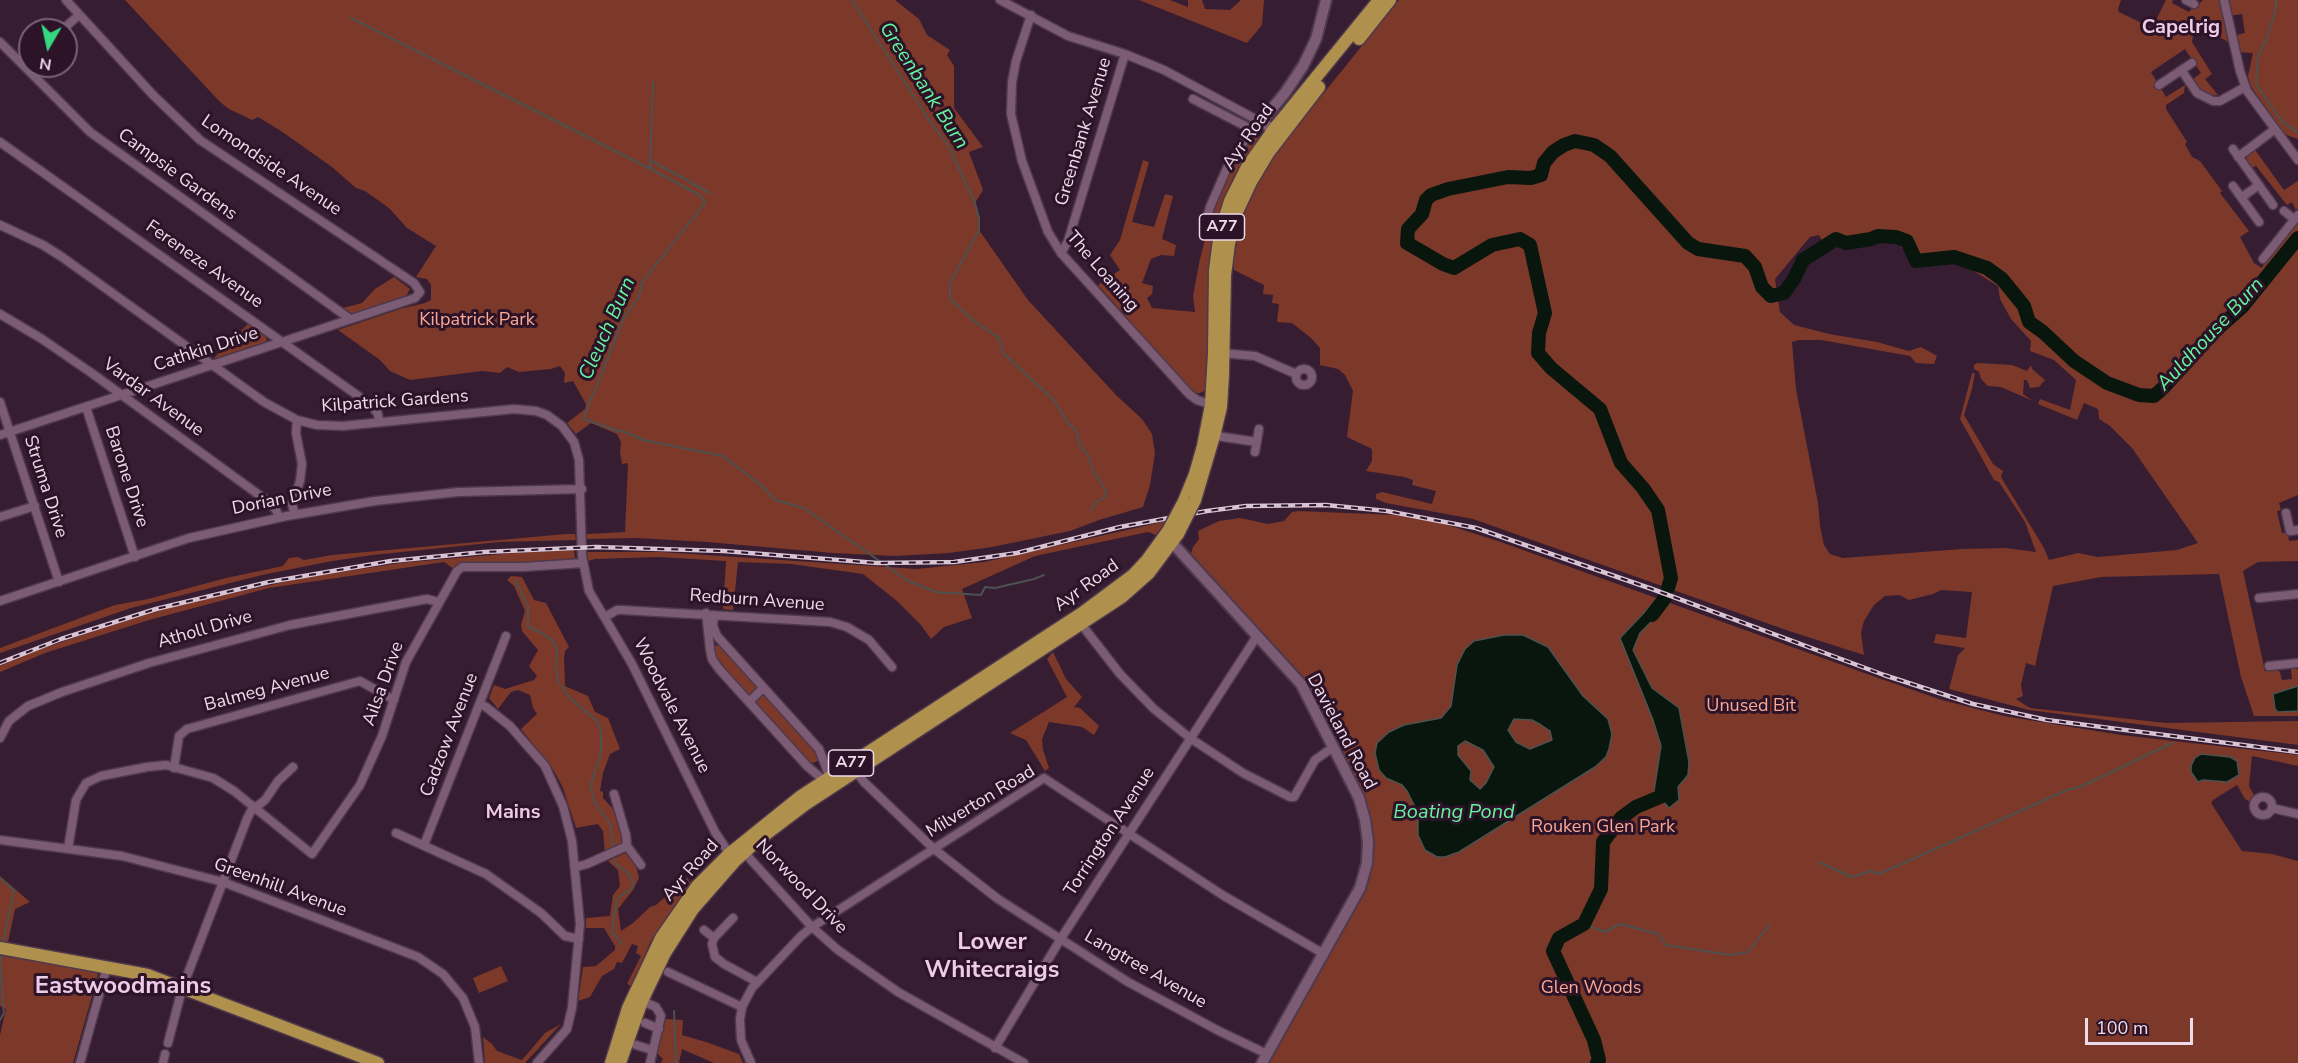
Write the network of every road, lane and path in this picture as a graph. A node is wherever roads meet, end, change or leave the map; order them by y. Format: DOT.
graph roads {
  1 [pos="66,0"];
  2 [pos="1000,0"];
  3 [pos="1326,0"];
  4 [pos="1390,0"];
  5 [pos="2224,0"];
  6 [pos="1378,6"];
  7 [pos="79,15"];
  8 [pos="1031,15"];
  9 [pos="76,18"];
  10 [pos="0,42"];
  11 [pos="1125,54"];
  12 [pos="18,56"];
  13 [pos="2192,63"];
  14 [pos="2182,71"];
  15 [pos="40,78"];
  16 [pos="2159,85"];
  17 [pos="2245,87"];
  18 [pos="1193,99"];
  19 [pos="1257,126"];
  20 [pos="2275,129"];
  21 [pos="1277,132"];
  22 [pos="0,142"];
  23 [pos="2298,160"];
  24 [pos="2259,185"];
  25 [pos="2233,186"];
  26 [pos="2242,197"];
  27 [pos="2273,205"];
  28 [pos="2284,211"];
  29 [pos="2296,217"];
  30 [pos="2259,222"];
  31 [pos="0,225"];
  32 [pos="1205,226"];
  33 [pos="1061,253"];
  34 [pos="2263,259"];
  35 [pos="420,292"];
  36 [pos="0,314"];
  37 [pos="350,319"];
  38 [pos="282,342"];
  39 [pos="1219,353"];
  40 [pos="213,364"];
  41 [pos="1296,374"];
  42 [pos="122,396"];
  43 [pos="0,402"];
  44 [pos="1216,406"];
  45 [pos="86,407"];
  46 [pos="297,420"];
  47 [pos="379,422"];
  48 [pos="1259,429"];
  49 [pos="9,432"];
  50 [pos="0,435"];
  51 [pos="1210,435"];
  52 [pos="1257,442"];
  53 [pos="1255,452"];
  54 [pos="582,489"];
  55 [pos="35,506"];
  56 [pos="2286,513"];
  57 [pos="295,514"];
  58 [pos="0,517"];
  59 [pos="279,517"];
  60 [pos="2298,530"];
  61 [pos="1171,536"];
  62 [pos="135,557"];
  63 [pos="583,563"];
  64 [pos="59,582"];
  65 [pos="2298,594"];
  66 [pos="2273,597"];
  67 [pos="2259,598"];
  68 [pos="0,601"];
  69 [pos="439,602"];
  70 [pos="2273,608"];
  71 [pos="710,614"];
  72 [pos="605,617"];
  73 [pos="1079,621"];
  74 [pos="506,636"];
  75 [pos="1257,636"];
  76 [pos="2298,663"];
  77 [pos="2285,664"];
  78 [pos="2269,666"];
  79 [pos="892,667"];
  80 [pos="2286,675"];
  81 [pos="763,688"];
  82 [pos="394,700"];
  83 [pos="749,702"];
  84 [pos="480,704"];
  85 [pos="0,738"];
  86 [pos="1190,738"];
  87 [pos="1332,748"];
  88 [pos="293,767"];
  89 [pos="853,767"];
  90 [pos="174,768"];
  91 [pos="829,782"];
  92 [pos="614,794"];
  93 [pos="256,808"];
  94 [pos="2272,808"];
  95 [pos="2298,814"];
  96 [pos="396,833"];
  97 [pos="1128,834"];
  98 [pos="0,840"];
  99 [pos="424,845"];
  100 [pos="627,846"];
  101 [pos="68,849"];
  102 [pos="934,849"];
  103 [pos="737,853"];
  104 [pos="640,865"];
  105 [pos="576,867"];
  106 [pos="223,882"];
  107 [pos="733,918"];
  108 [pos="812,927"];
  109 [pos="704,930"];
  110 [pos="714,938"];
  111 [pos="579,939"];
  112 [pos="1060,940"];
  113 [pos="0,948"];
  114 [pos="1324,954"];
  115 [pos="107,967"];
  116 [pos="668,972"];
  117 [pos="757,982"];
  118 [pos="182,989"];
  119 [pos="727,1000"];
  120 [pos="642,1001"];
  121 [pos="742,1007"];
  122 [pos="628,1008"];
  123 [pos="723,1008"];
  124 [pos="645,1023"];
  125 [pos="659,1029"];
  126 [pos="168,1043"];
  127 [pos="636,1045"];
  128 [pos="995,1048"];
  129 [pos="652,1050"];
  130 [pos="1265,1059"];
  131 [pos="80,1063"];
  132 [pos="378,1063"];
  133 [pos="479,1063"];
  134 [pos="537,1063"];
  135 [pos="611,1063"];
  136 [pos="620,1063"];
  137 [pos="650,1063"];
  138 [pos="751,1063"];
  139 [pos="1024,1063"];
  1 -- 7 [label="street, Lomondside Avenue"];
  2 -- 8 [label="street"];
  3 -- 19 [label="street"];
  4 -- 6 [label="main road, Ayr Road / A77"];
  5 -- 17 [label="street"];
  6 -- 21 [label="main road, Ayr Road / A77"];
  7 -- 9 [label="street"];
  7 -- 35 [label="street, Lomondside Avenue"];
  8 -- 11 [label="street"];
  8 -- 33 [label="street, The Loaning"];
  10 -- 12 [label="street, Campsie Gardens"];
  11 -- 19 [label="street"];
  11 -- 33 [label="street, Greenbank Avenue"];
  13 -- 14 [label="street"];
  14 -- 16 [label="street"];
  14 -- 17 [label="street"];
  15 -- 37 [label="street, Campsie Gardens"];
  17 -- 20 [label="street"];
  18 -- 19 [label="street"];
  19 -- 21 [label="street"];
  19 -- 32 [label="street"];
  20 -- 23 [label="street"];
  20 -- 24 [label="street"];
  21 -- 39 [label="main road, Ayr Road / A77"];
  22 -- 38 [label="street, Fereneze Avenue"];
  24 -- 26 [label="street"];
  24 -- 27 [label="street"];
  25 -- 26 [label="street"];
  26 -- 30 [label="street"];
  28 -- 29 [label="street"];
  29 -- 34 [label="street"];
  31 -- 40 [label="street, Kilpatrick Gardens"];
  33 -- 44 [label="street, The Loaning"];
  35 -- 37 [label="street, Cathkin Drive"];
  36 -- 42 [label="street, Vardar Avenue"];
  37 -- 38 [label="street, Cathkin Drive"];
  38 -- 40 [label="street, Cathkin Drive"];
  38 -- 47 [label="street, Fereneze Avenue"];
  39 -- 41 [label="street"];
  39 -- 44 [label="main road, Ayr Road / A77"];
  40 -- 42 [label="street, Cathkin Drive"];
  40 -- 46 [label="street, Kilpatrick Gardens"];
  42 -- 45 [label="street, Cathkin Drive"];
  42 -- 59 [label="street, Vardar Avenue"];
  43 -- 49 [label="street, Struma Drive"];
  44 -- 51 [label="main road, Ayr Road / A77"];
  45 -- 49 [label="street, Cathkin Drive"];
  45 -- 62 [label="street, Barone Drive"];
  46 -- 47 [label="street, Kilpatrick Gardens"];
  46 -- 57 [label="street"];
  47 -- 54 [label="street, Kilpatrick Gardens"];
  48 -- 52 [label="street"];
  49 -- 50 [label="street, Cathkin Drive"];
  49 -- 55 [label="street, Struma Drive"];
  51 -- 52 [label="street"];
  51 -- 61 [label="main road, Ayr Road / A77, bridge"];
  52 -- 53 [label="street"];
  54 -- 57 [label="street, Dorian Drive"];
  54 -- 63 [label="street, Kilpatrick Gardens"];
  55 -- 58 [label="street"];
  55 -- 64 [label="street, Struma Drive"];
  56 -- 60 [label="street"];
  57 -- 59 [label="street, Dorian Drive"];
  59 -- 62 [label="street, Dorian Drive"];
  61 -- 73 [label="main road, Ayr Road / A77"];
  61 -- 75 [label="street, Davieland Road"];
  62 -- 64 [label="street, Dorian Drive"];
  63 -- 69 [label="street, Ailsa Drive"];
  63 -- 72 [label="street, Woodvale Avenue"];
  64 -- 68 [label="street, Dorian Drive"];
  65 -- 66 [label="street"];
  66 -- 67 [label="street"];
  66 -- 70 [label="street"];
  69 -- 82 [label="street, Ailsa Drive"];
  69 -- 85 [label="street, Atholl Drive"];
  71 -- 72 [label="street, Redburn Avenue"];
  71 -- 79 [label="street, Redburn Avenue"];
  71 -- 81 [label="street"];
  71 -- 83 [label="street"];
  72 -- 103 [label="street, Woodvale Avenue"];
  73 -- 86 [label="street"];
  73 -- 89 [label="main road, Ayr Road / A77"];
  74 -- 84 [label="street, Cadzow Avenue"];
  75 -- 86 [label="street, Torrington Avenue"];
  75 -- 87 [label="street, Davieland Road"];
  76 -- 77 [label="street"];
  77 -- 78 [label="street"];
  77 -- 80 [label="street"];
  81 -- 83 [label="street"];
  81 -- 91 [label="street"];
  82 -- 90 [label="street, Balmeg Avenue"];
  82 -- 93 [label="street, Ailsa Drive"];
  83 -- 91 [label="street"];
  84 -- 99 [label="street, Cadzow Avenue"];
  84 -- 105 [label="street"];
  86 -- 87 [label="street"];
  86 -- 97 [label="street, Torrington Avenue"];
  87 -- 114 [label="street, Davieland Road"];
  88 -- 93 [label="street"];
  89 -- 91 [label="main road, Ayr Road / A77"];
  89 -- 102 [label="street, Langtree Avenue"];
  90 -- 93 [label="street"];
  90 -- 101 [label="street"];
  91 -- 103 [label="main road, Ayr Road / A77"];
  92 -- 100 [label="street"];
  93 -- 106 [label="street"];
  94 -- 95 [label="street"];
  96 -- 99 [label="street"];
  97 -- 102 [label="street, Milverton Road"];
  97 -- 112 [label="street, Torrington Avenue"];
  97 -- 114 [label="street, Milverton Road"];
  98 -- 101 [label="street, Greenhill Avenue"];
  99 -- 111 [label="street"];
  100 -- 104 [label="street"];
  100 -- 105 [label="street"];
  101 -- 106 [label="street, Greenhill Avenue"];
  102 -- 108 [label="street, Milverton Road"];
  102 -- 112 [label="street, Langtree Avenue"];
  103 -- 108 [label="street, Norwood Drive"];
  103 -- 120 [label="main road, Ayr Road / A77"];
  103 -- 122 [label="main road, Ayr Road / A77"];
  105 -- 111 [label="street"];
  106 -- 118 [label="street"];
  106 -- 133 [label="street, Greenhill Avenue"];
  107 -- 110 [label="street"];
  108 -- 117 [label="street, Milverton Road"];
  108 -- 128 [label="street, Norwood Drive"];
  109 -- 110 [label="street"];
  110 -- 117 [label="street"];
  111 -- 134 [label="street"];
  112 -- 128 [label="street, Torrington Avenue"];
  112 -- 130 [label="street, Langtree Avenue"];
  113 -- 115 [label="main road"];
  114 -- 130 [label="street, Davieland Road"];
  115 -- 118 [label="main road"];
  115 -- 131 [label="street"];
  116 -- 119 [label="street"];
  117 -- 121 [label="street, Milverton Road"];
  118 -- 126 [label="street"];
  118 -- 132 [label="main road"];
  119 -- 121 [label="street"];
  119 -- 123 [label="street"];
  120 -- 122 [label="street"];
  120 -- 125 [label="street"];
  120 -- 136 [label="main road, Ayr Road / A77"];
  121 -- 138 [label="street, Milverton Road"];
  122 -- 135 [label="main road, Ayr Road / A77"];
  124 -- 125 [label="street"];
  125 -- 129 [label="street"];
  127 -- 129 [label="street"];
  128 -- 139 [label="street, Norwood Drive"];
  129 -- 137 [label="street"];
}
